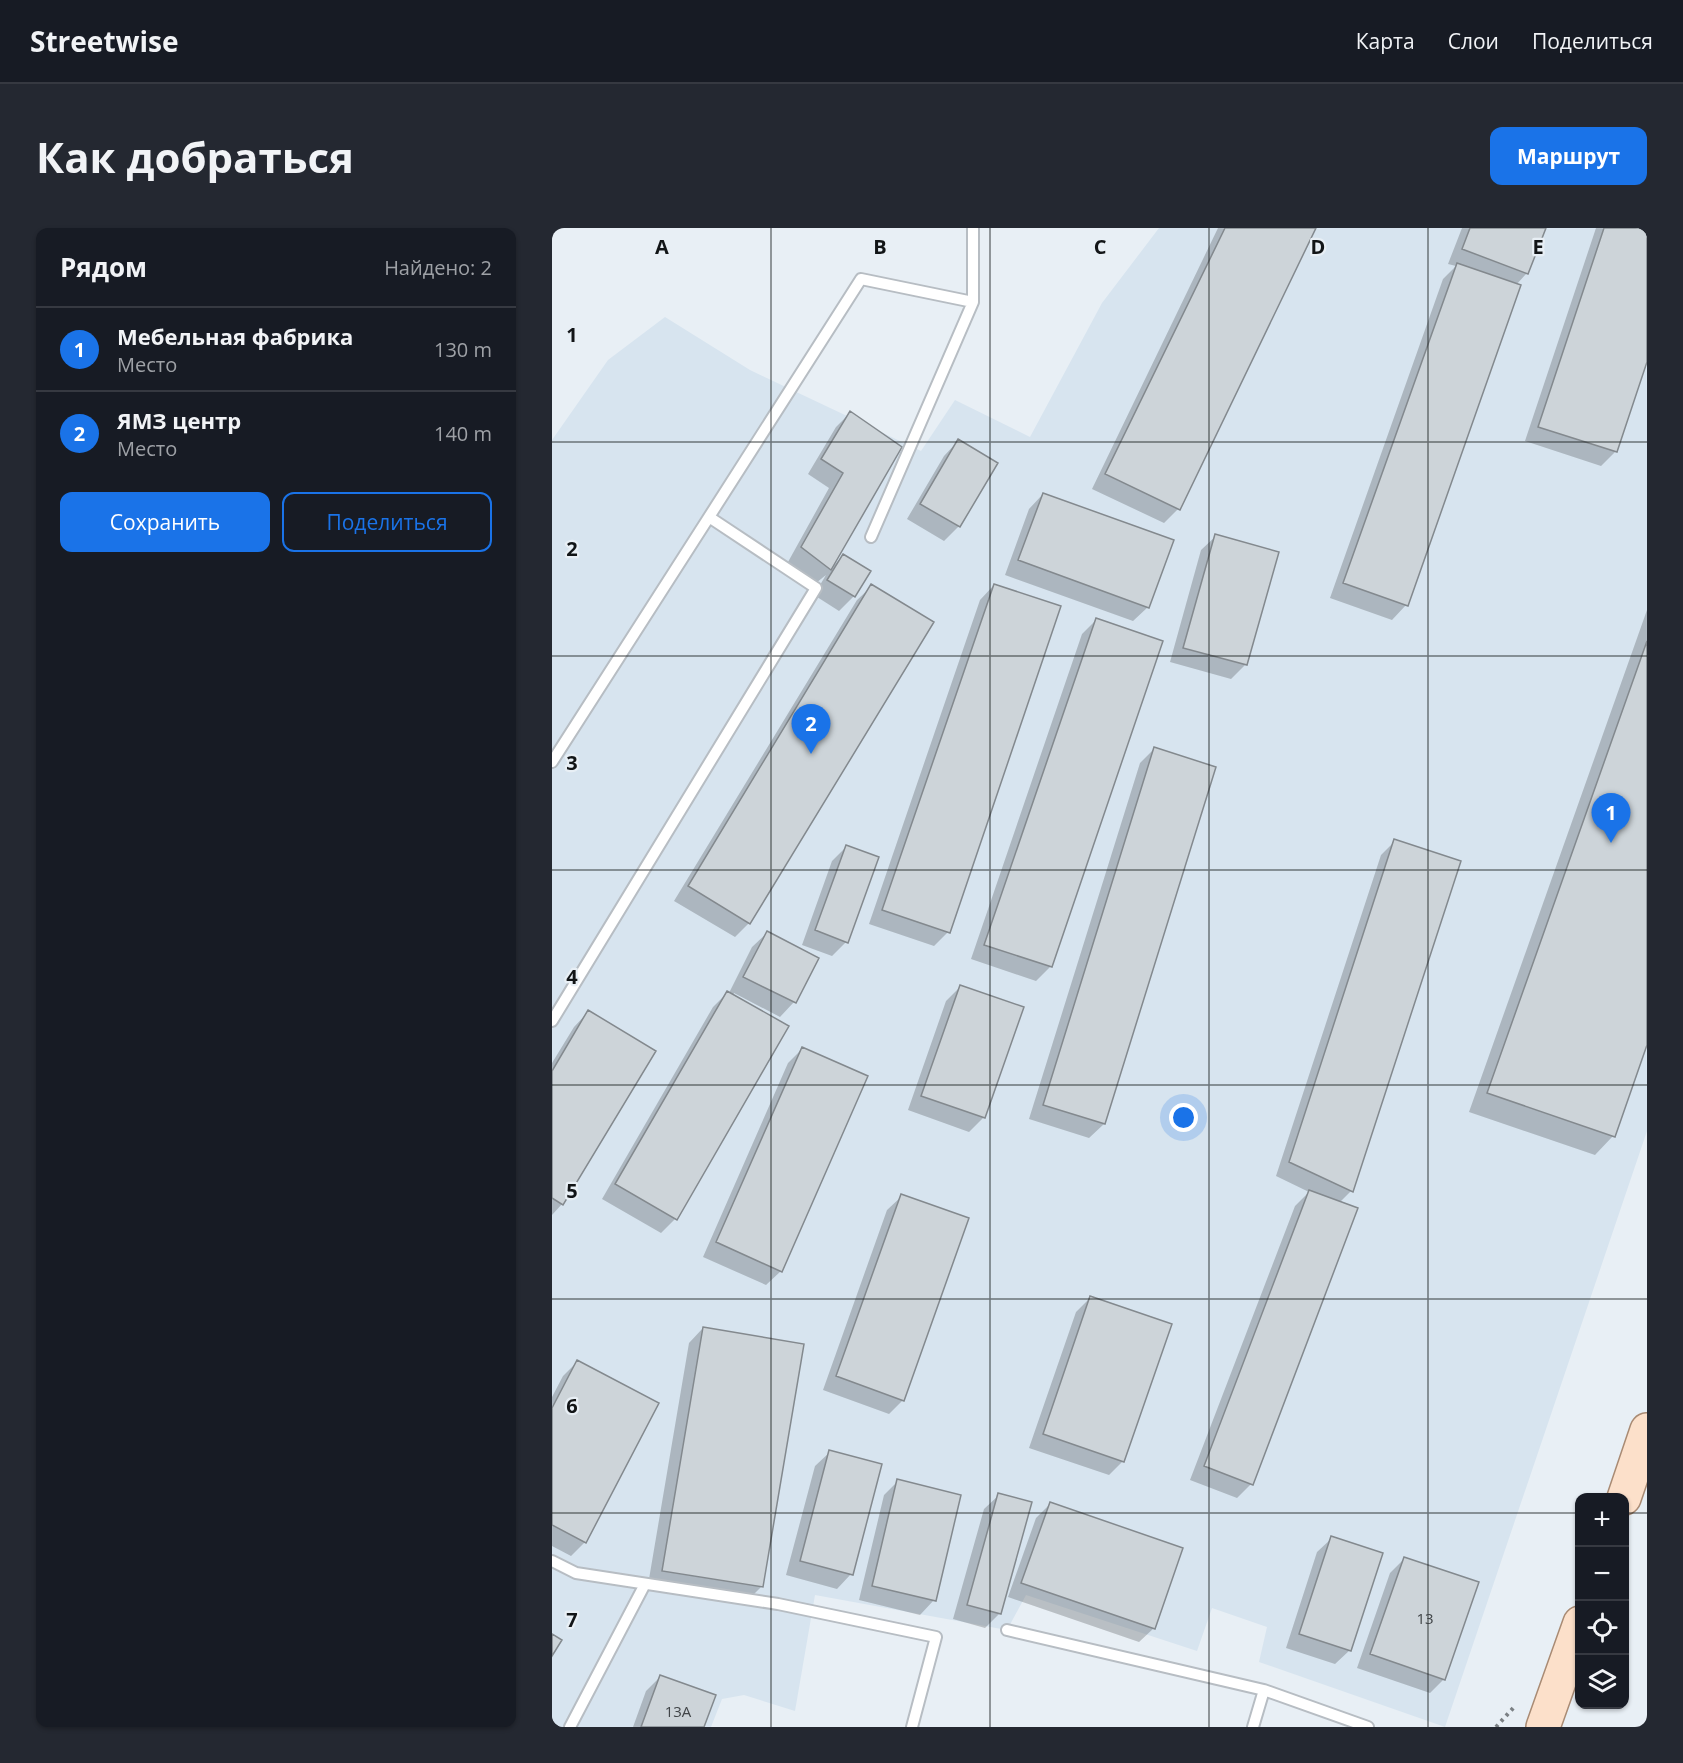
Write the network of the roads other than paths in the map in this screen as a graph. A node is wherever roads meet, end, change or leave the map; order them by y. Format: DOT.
graph roads {
  1 [pos="973,228"];
  2 [pos="973,302"];
  3 [pos="709,517"];
  4 [pos="871,537"];
  5 [pos="552,762"];
  6 [pos="552,1021"];
  7 [pos="1647,1430"];
  8 [pos="1632,1484"];
  9 [pos="552,1561"];
  10 [pos="645,1584"];
  11 [pos="1007,1630"];
  12 [pos="1575,1637"];
  13 [pos="1264,1690"];
  14 [pos="570,1727"];
  15 [pos="912,1727"];
  16 [pos="1253,1727"];
  17 [pos="1368,1727"];
  18 [pos="1543,1727"];
  1 -- 2 [label="lane"];
  2 -- 3 [label="lane"];
  2 -- 4 [label="lane"];
  3 -- 5 [label="lane"];
  3 -- 6 [label="lane"];
  7 -- 8 [label="main road"];
  9 -- 10 [label="lane"];
  10 -- 14 [label="lane"];
  10 -- 15 [label="lane"];
  11 -- 13 [label="lane"];
  12 -- 18 [label="main road"];
  13 -- 16 [label="lane"];
  13 -- 17 [label="lane"];
}
